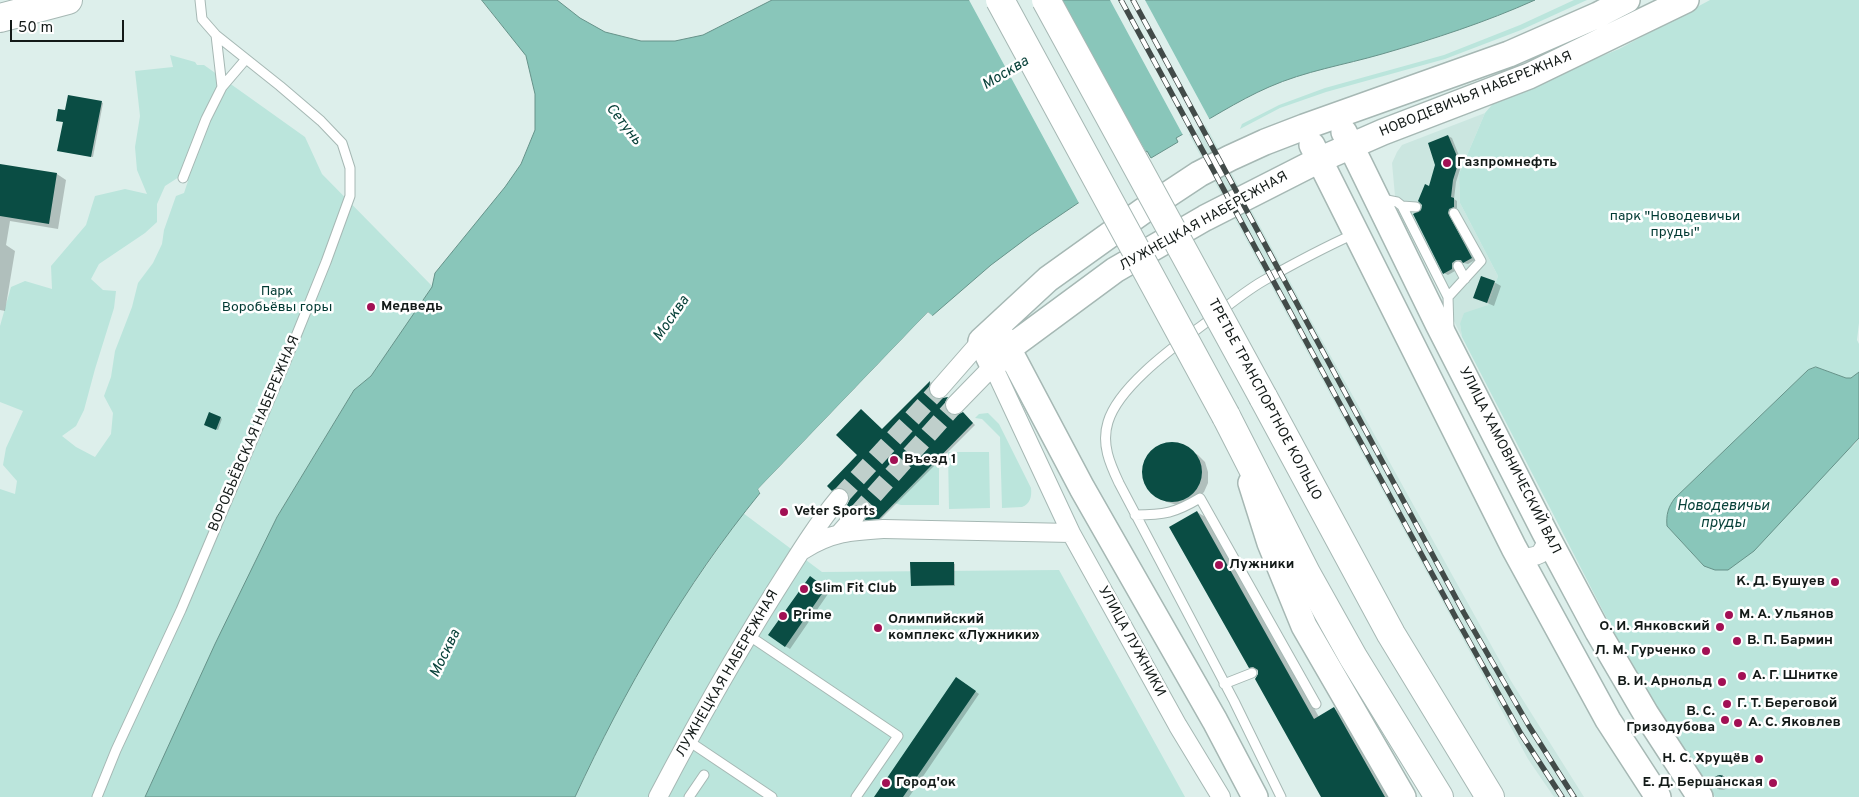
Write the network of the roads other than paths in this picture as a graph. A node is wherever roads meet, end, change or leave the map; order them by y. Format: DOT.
graph roads {
  1 [pos="68,0"];
  2 [pos="200,0"];
  3 [pos="1000,0"];
  4 [pos="1046,0"];
  5 [pos="1627,0"];
  6 [pos="1686,0"];
  7 [pos="0,18"];
  8 [pos="216,35"];
  9 [pos="246,58"];
  10 [pos="222,88"];
  11 [pos="1337,115"];
  12 [pos="1304,127"];
  13 [pos="1350,146"];
  14 [pos="1319,160"];
  15 [pos="183,178"];
  16 [pos="1372,191"];
  17 [pos="1402,206"];
  18 [pos="1416,207"];
  19 [pos="1454,213"];
  20 [pos="1355,233"];
  21 [pos="1458,266"];
  22 [pos="1465,279"];
  23 [pos="1448,298"];
  24 [pos="988,334"];
  25 [pos="1452,350"];
  26 [pos="1001,357"];
  27 [pos="939,389"];
  28 [pos="955,405"];
  29 [pos="1039,406"];
  30 [pos="1233,428"];
  31 [pos="1048,483"];
  32 [pos="839,498"];
  33 [pos="856,515"];
  34 [pos="1135,515"];
  35 [pos="840,533"];
  36 [pos="1071,533"];
  37 [pos="1545,533"];
  38 [pos="1514,548"];
  39 [pos="800,552"];
  40 [pos="748,635"];
  41 [pos="1252,673"];
  42 [pos="1224,684"];
  43 [pos="1316,704"];
  44 [pos="688,740"];
  45 [pos="704,775"];
  46 [pos="97,797"];
  47 [pos="658,797"];
  48 [pos="689,797"];
  49 [pos="772,797"];
  50 [pos="856,797"];
  51 [pos="1220,797"];
  52 [pos="1255,797"];
  53 [pos="1281,797"];
  54 [pos="1403,797"];
  55 [pos="1439,797"];
  56 [pos="1490,797"];
  57 [pos="1658,797"];
  58 [pos="1700,797"];
  1 -- 7 [label="main road"];
  2 -- 8 [label="lane, ВОРОБЬЁВСКАЯ НАБЕРЕЖНАЯ"];
  3 -- 30 [label="main road, bridge"];
  4 -- 56 [label="main road, ТРЕТЬЕ ТРАНСПОРТНОЕ КОЛЬЦО, bridge"];
  5 -- 11 [label="main road, НОВОДЕВИЧЬЯ НАБЕРЕЖНАЯ"];
  6 -- 13 [label="main road, НОВОДЕВИЧЬЯ НАБЕРЕЖНАЯ"];
  8 -- 9 [label="lane, ВОРОБЬЁВСКАЯ НАБЕРЕЖНАЯ"];
  8 -- 10 [label="lane"];
  9 -- 10 [label="lane"];
  9 -- 46 [label="lane, ВОРОБЬЁВСКАЯ НАБЕРЕЖНАЯ"];
  10 -- 15 [label="lane"];
  11 -- 12 [label="main road, НОВОДЕВИЧЬЯ НАБЕРЕЖНАЯ"];
  11 -- 13 [label="main road, УЛИЦА ХАМОВНИЧЕСКИЙ ВАЛ"];
  12 -- 14 [label="main road"];
  12 -- 24 [label="main road"];
  13 -- 14 [label="main road, НОВОДЕВИЧЬЯ НАБЕРЕЖНАЯ"];
  13 -- 16 [label="main road, УЛИЦА ХАМОВНИЧЕСКИЙ ВАЛ"];
  14 -- 20 [label="main road"];
  14 -- 26 [label="main road, ЛУЖНЕЦКАЯ НАБЕРЕЖНАЯ"];
  16 -- 17 [label="lane"];
  16 -- 25 [label="main road, УЛИЦА ХАМОВНИЧЕСКИЙ ВАЛ"];
  17 -- 18 [label="lane"];
  17 -- 23 [label="lane"];
  19 -- 22 [label="lane"];
  20 -- 34 [label="lane"];
  20 -- 38 [label="main road"];
  21 -- 22 [label="lane"];
  22 -- 23 [label="lane"];
  23 -- 25 [label="lane"];
  24 -- 26 [label="main road"];
  24 -- 27 [label="street"];
  25 -- 37 [label="main road, УЛИЦА ХАМОВНИЧЕСКИЙ ВАЛ"];
  26 -- 28 [label="street, ЛУЖНЕЦКАЯ НАБЕРЕЖНАЯ"];
  26 -- 29 [label="main road"];
  26 -- 31 [label="street, УЛИЦА ЛУЖНИКИ"];
  29 -- 31 [label="street, УЛИЦА ЛУЖНИКИ"];
  29 -- 52 [label="main road"];
  30 -- 54 [label="main road"];
  30 -- 55 [label="main road"];
  31 -- 36 [label="street, УЛИЦА ЛУЖНИКИ"];
  32 -- 39 [label="street, ЛУЖНЕЦКАЯ НАБЕРЕЖНАЯ"];
  33 -- 35 [label="street, ЛУЖНЕЦКАЯ НАБЕРЕЖНАЯ"];
  34 -- 42 [label="lane"];
  34 -- 43 [label="lane"];
  35 -- 36 [label="street"];
  35 -- 39 [label="street, ЛУЖНЕЦКАЯ НАБЕРЕЖНАЯ"];
  36 -- 51 [label="street, УЛИЦА ЛУЖНИКИ"];
  37 -- 38 [label="street"];
  37 -- 58 [label="main road, УЛИЦА ХАМОВНИЧЕСКИЙ ВАЛ"];
  38 -- 57 [label="main road"];
  39 -- 40 [label="street, ЛУЖНЕЦКАЯ НАБЕРЕЖНАЯ"];
  40 -- 44 [label="street, ЛУЖНЕЦКАЯ НАБЕРЕЖНАЯ"];
  40 -- 50 [label="lane"];
  41 -- 42 [label="lane"];
  42 -- 53 [label="lane"];
  44 -- 47 [label="street, ЛУЖНЕЦКАЯ НАБЕРЕЖНАЯ"];
  44 -- 49 [label="lane"];
  45 -- 48 [label="lane"];
}
